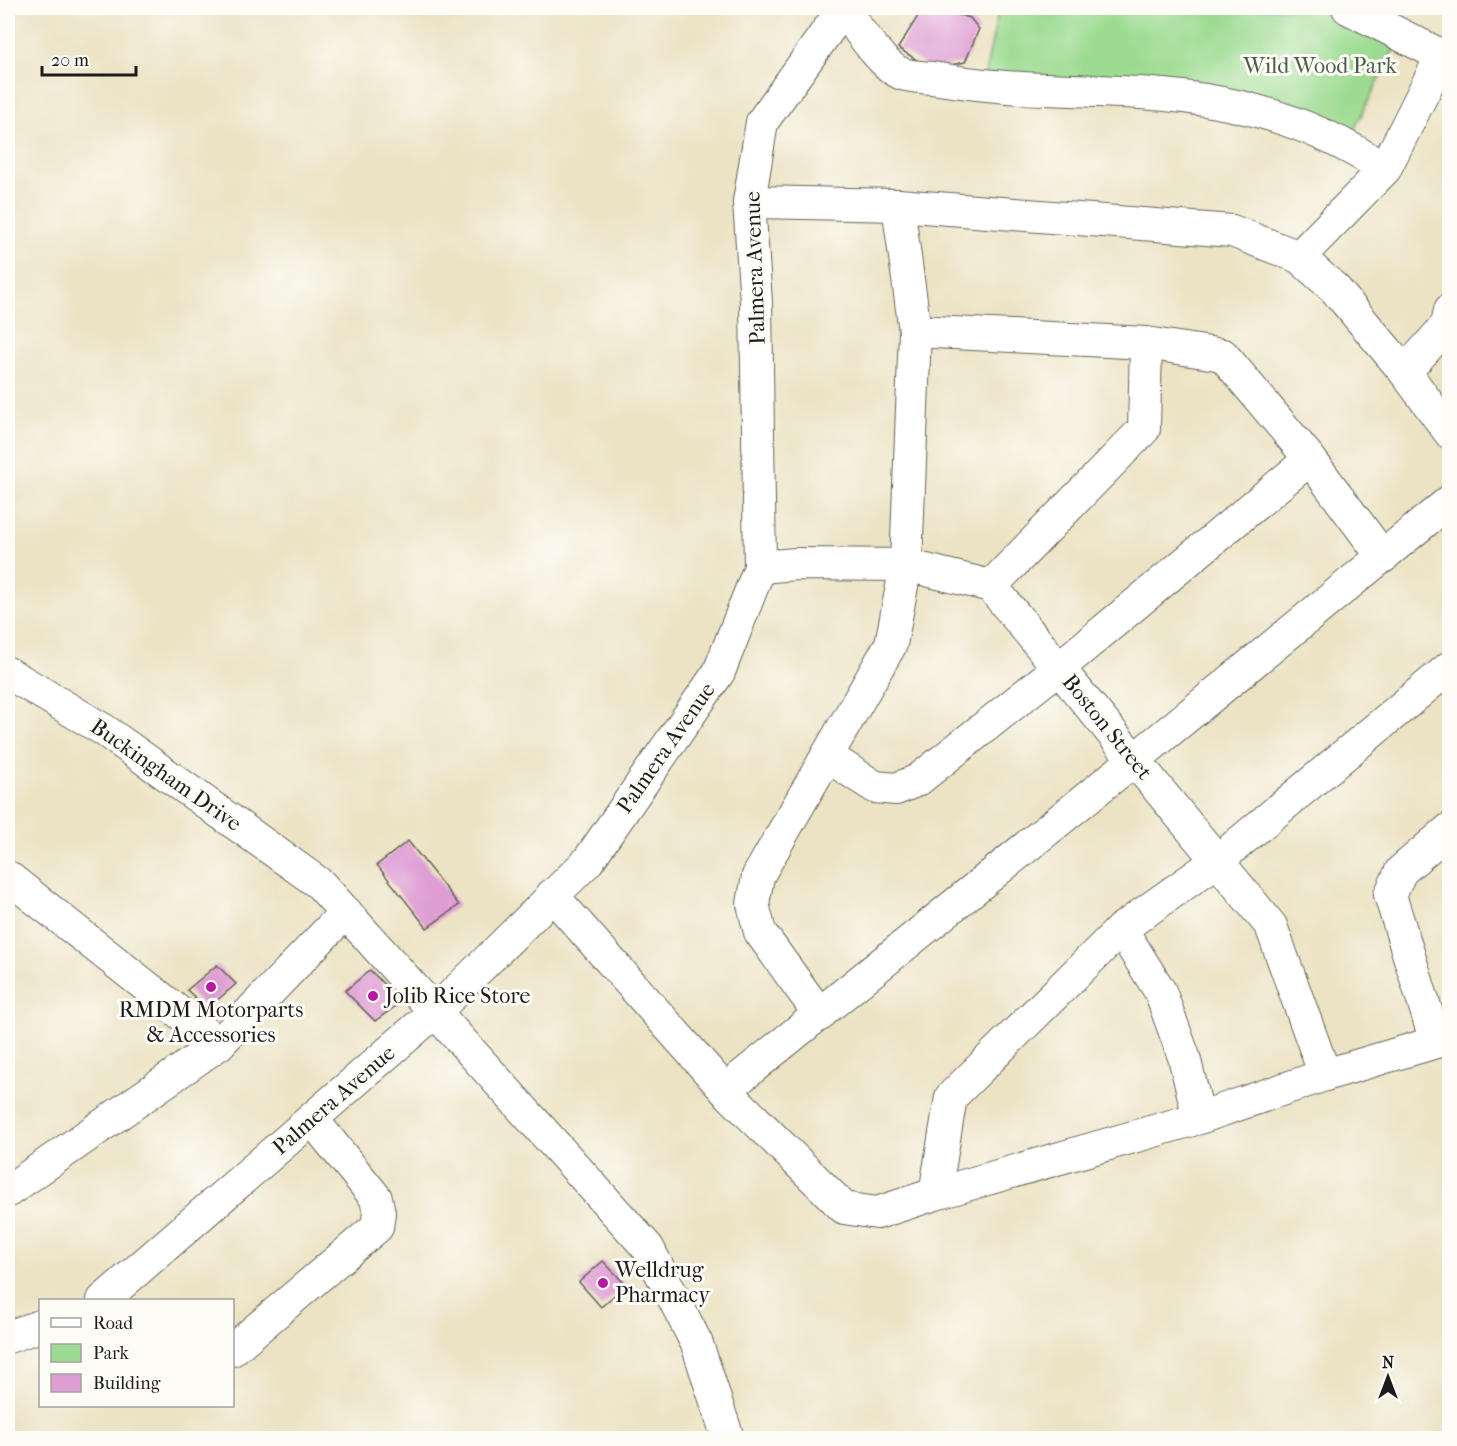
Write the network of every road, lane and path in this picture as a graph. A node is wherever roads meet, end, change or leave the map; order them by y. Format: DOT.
graph roads {
  1 [pos="843,8"];
  2 [pos="1348,8"];
  3 [pos="1445,58"];
  4 [pos="1385,169"];
  5 [pos="749,201"];
  6 [pos="898,205"];
  7 [pos="1299,257"];
  8 [pos="1449,310"];
  9 [pos="915,331"];
  10 [pos="1146,343"];
  11 [pos="1405,372"];
  12 [pos="1449,433"];
  13 [pos="1310,459"];
  14 [pos="1449,501"];
  15 [pos="1383,557"];
  16 [pos="906,566"];
  17 [pos="759,567"];
  18 [pos="991,586"];
  19 [pos="1060,667"];
  20 [pos="1449,667"];
  21 [pos="8,673"];
  22 [pos="827,756"];
  23 [pos="1134,760"];
  24 [pos="1449,829"];
  25 [pos="1217,861"];
  26 [pos="8,877"];
  27 [pos="552,895"];
  28 [pos="346,912"];
  29 [pos="1121,929"];
  30 [pos="436,1011"];
  31 [pos="820,1015"];
  32 [pos="1443,1040"];
  33 [pos="219,1044"];
  34 [pos="1326,1075"];
  35 [pos="725,1090"];
  36 [pos="1199,1118"];
  37 [pos="312,1119"];
  38 [pos="8,1191"];
  39 [pos="935,1194"];
  40 [pos="104,1299"];
  41 [pos="39,1326"];
  42 [pos="8,1337"];
  43 [pos="234,1348"];
  44 [pos="728,1438"];
  1 -- 4 [label="street"];
  1 -- 5 [label="street, Palmera Avenue"];
  2 -- 3 [label="street"];
  3 -- 4 [label="street"];
  4 -- 7 [label="street"];
  5 -- 6 [label="street"];
  5 -- 17 [label="street, Palmera Avenue"];
  6 -- 7 [label="street"];
  6 -- 9 [label="street"];
  7 -- 11 [label="street"];
  8 -- 11 [label="street"];
  9 -- 10 [label="street"];
  9 -- 16 [label="street"];
  10 -- 13 [label="street"];
  10 -- 18 [label="street"];
  11 -- 12 [label="street"];
  13 -- 15 [label="street"];
  13 -- 19 [label="street"];
  14 -- 15 [label="street"];
  15 -- 23 [label="street"];
  16 -- 17 [label="street"];
  16 -- 18 [label="street"];
  16 -- 22 [label="street"];
  17 -- 27 [label="street, Palmera Avenue"];
  18 -- 19 [label="street, Boston Street"];
  19 -- 22 [label="street"];
  19 -- 23 [label="street, Boston Street"];
  20 -- 25 [label="street"];
  21 -- 28 [label="street, Buckingham Drive"];
  22 -- 31 [label="street"];
  23 -- 25 [label="street, Boston Street"];
  23 -- 31 [label="street"];
  24 -- 32 [label="street"];
  25 -- 29 [label="street"];
  25 -- 34 [label="street, Boston Street"];
  26 -- 33 [label="street"];
  27 -- 30 [label="street, Palmera Avenue"];
  27 -- 35 [label="street"];
  28 -- 30 [label="street, Buckingham Drive"];
  28 -- 33 [label="street"];
  29 -- 36 [label="street"];
  29 -- 39 [label="street"];
  30 -- 37 [label="street, Palmera Avenue"];
  30 -- 44 [label="street, Buckingham Drive"];
  31 -- 35 [label="street"];
  32 -- 34 [label="street"];
  33 -- 38 [label="street"];
  34 -- 36 [label="street"];
  35 -- 39 [label="street"];
  36 -- 39 [label="street"];
  37 -- 40 [label="street, Palmera Avenue"];
  37 -- 43 [label="street"];
  41 -- 42 [label="street"];
}
